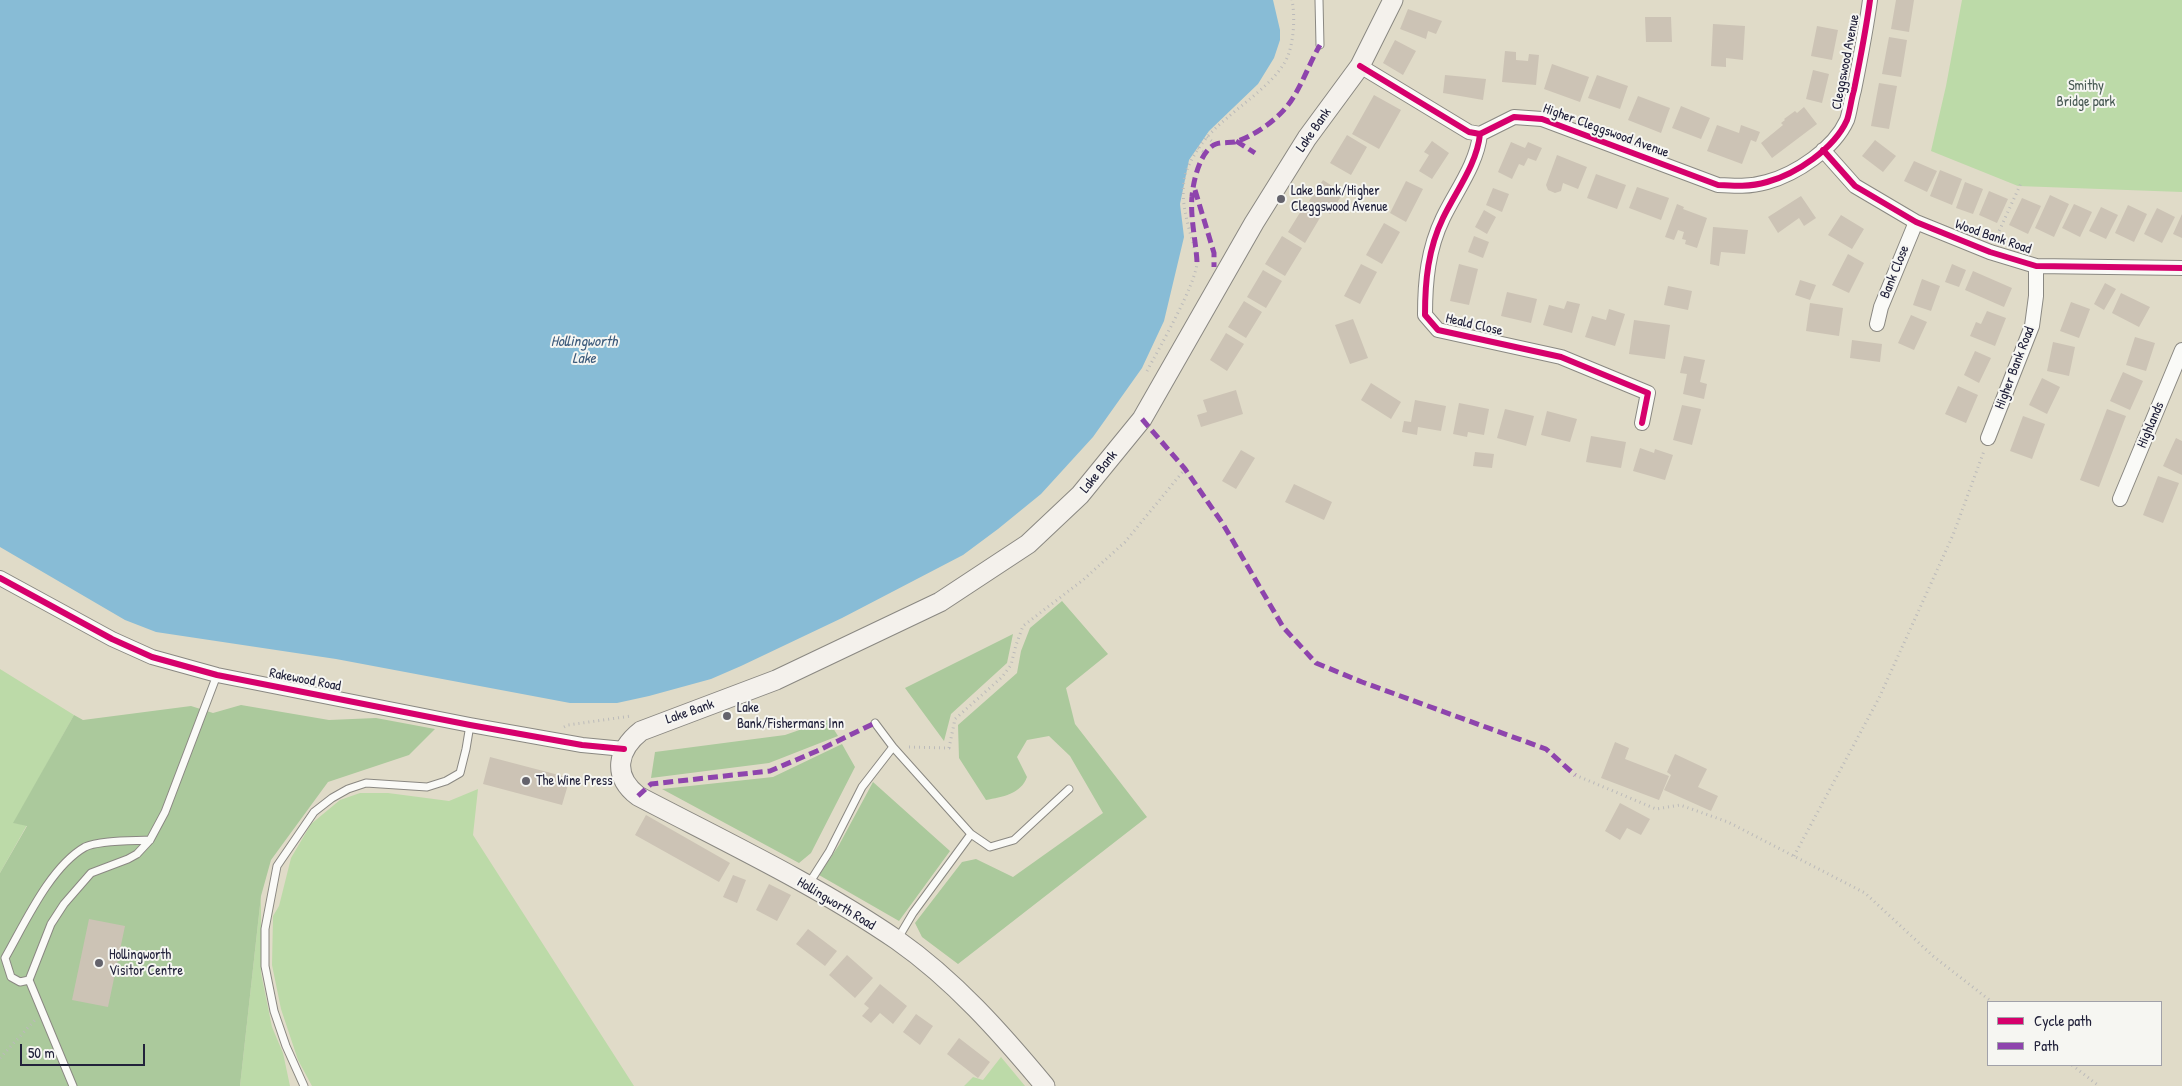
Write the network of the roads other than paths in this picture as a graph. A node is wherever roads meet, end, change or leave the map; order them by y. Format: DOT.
graph roads {
  1 [pos="1319,0"];
  2 [pos="1393,0"];
  3 [pos="1870,0"];
  4 [pos="1320,45"];
  5 [pos="1360,66"];
  6 [pos="1480,134"];
  7 [pos="1823,150"];
  8 [pos="1916,222"];
  9 [pos="2036,266"];
  10 [pos="2182,268"];
  11 [pos="1877,324"];
  12 [pos="2182,350"];
  13 [pos="1642,423"];
  14 [pos="1988,438"];
  15 [pos="2120,499"];
  16 [pos="0,578"];
  17 [pos="217,675"];
  18 [pos="876,723"];
  19 [pos="470,725"];
  20 [pos="893,747"];
  21 [pos="624,749"];
  22 [pos="1069,789"];
  23 [pos="971,834"];
  24 [pos="150,840"];
  25 [pos="808,886"];
  26 [pos="897,940"];
  27 [pos="29,980"];
  28 [pos="73,1086"];
  29 [pos="304,1086"];
  30 [pos="1045,1086"];
  1 -- 4 [label="lane"];
  2 -- 5 [label="main road, Lake Bank"];
  3 -- 7 [label="street, Cleggswood Avenue"];
  5 -- 6 [label="street"];
  5 -- 21 [label="main road, Lake Bank"];
  6 -- 7 [label="street, Higher Cleggswood Avenue"];
  6 -- 13 [label="street, Heald Close"];
  7 -- 8 [label="street, Wood Bank Road"];
  8 -- 9 [label="street, Wood Bank Road"];
  8 -- 11 [label="street, Bank Close"];
  9 -- 10 [label="street, Wood Bank Road"];
  9 -- 14 [label="street, Higher Bank Road"];
  12 -- 15 [label="street, Highlands"];
  16 -- 17 [label="street, Rakewood Road"];
  17 -- 19 [label="street, Rakewood Road"];
  17 -- 24 [label="lane"];
  18 -- 20 [label="lane"];
  19 -- 21 [label="street, Rakewood Road"];
  19 -- 29 [label="lane"];
  20 -- 23 [label="lane"];
  20 -- 25 [label="lane"];
  21 -- 25 [label="main road, Hollingworth Road"];
  22 -- 23 [label="lane"];
  23 -- 26 [label="lane"];
  24 -- 27 [label="lane"];
  24 -- 27 [label="lane"];
  25 -- 26 [label="main road, Hollingworth Road"];
  26 -- 30 [label="main road, Hollingworth Road"];
  27 -- 28 [label="lane"];
}
